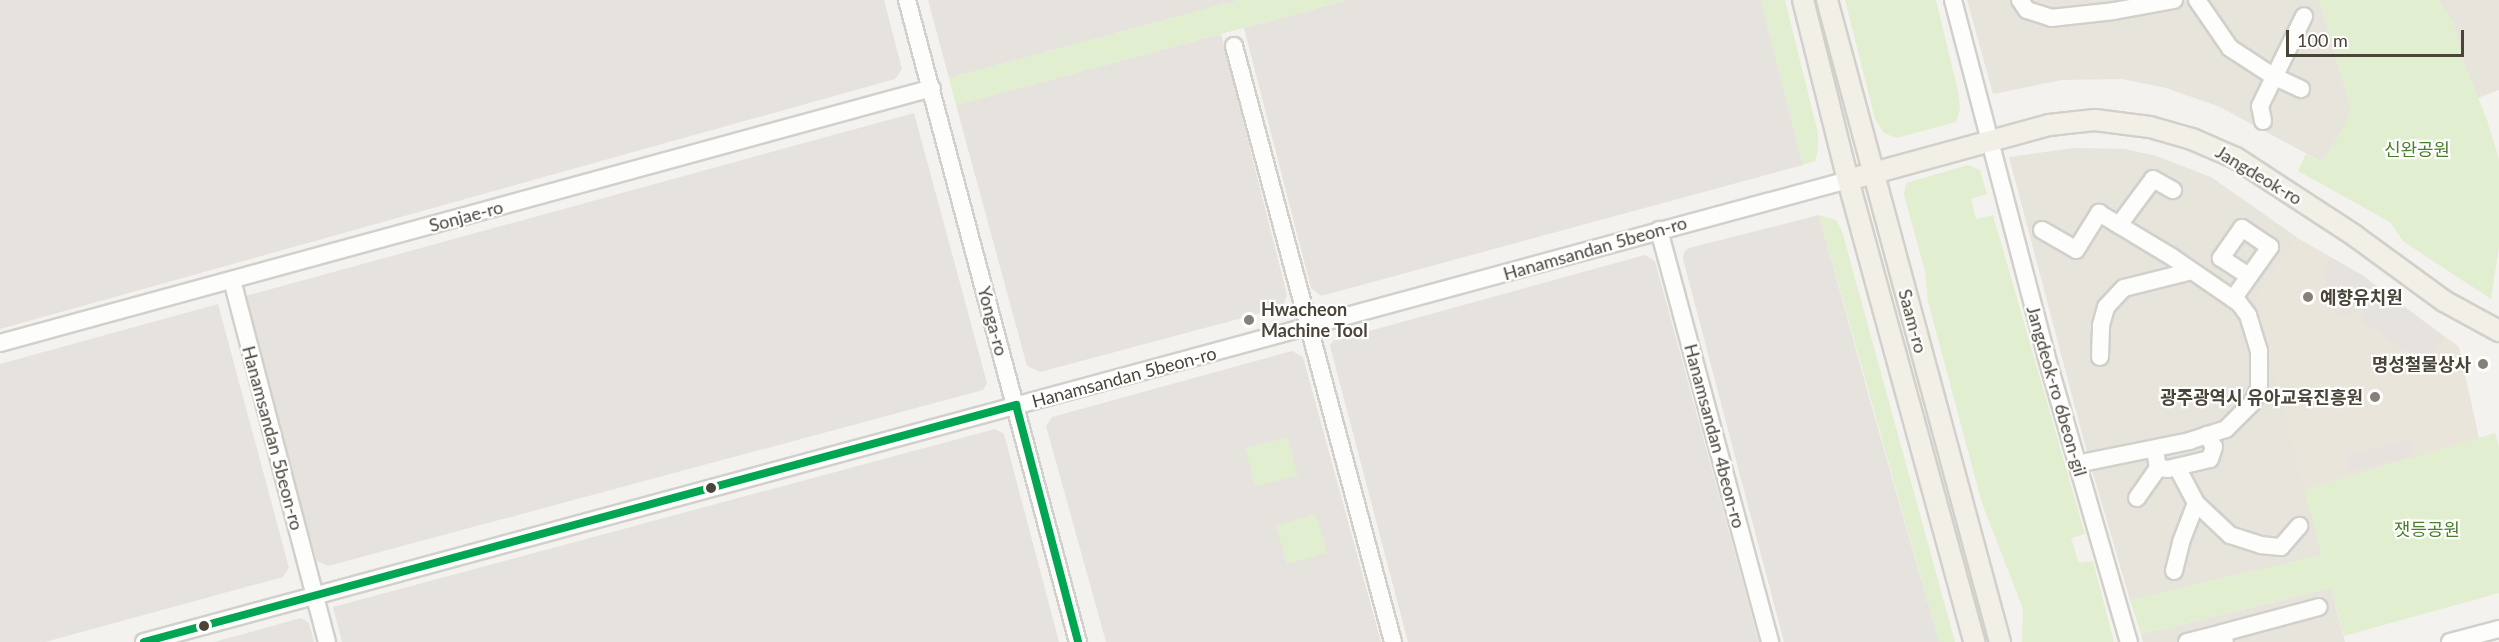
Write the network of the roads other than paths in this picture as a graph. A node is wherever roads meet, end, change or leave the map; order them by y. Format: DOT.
graph roads {
  1 [pos="908,0"];
  2 [pos="1803,0"];
  3 [pos="1827,0"];
  4 [pos="1953,0"];
  5 [pos="2020,0"];
  6 [pos="2174,0"];
  7 [pos="2197,0"];
  8 [pos="2304,16"];
  9 [pos="1234,46"];
  10 [pos="2273,76"];
  11 [pos="932,88"];
  12 [pos="2301,89"];
  13 [pos="2263,121"];
  14 [pos="1990,139"];
  15 [pos="1872,172"];
  16 [pos="1848,180"];
  17 [pos="2173,190"];
  18 [pos="2119,225"];
  19 [pos="1659,230"];
  20 [pos="2042,230"];
  21 [pos="2192,271"];
  22 [pos="2249,276"];
  23 [pos="232,280"];
  24 [pos="2233,299"];
  25 [pos="1308,328"];
  26 [pos="2499,331"];
  27 [pos="0,343"];
  28 [pos="2100,357"];
  29 [pos="1016,405"];
  30 [pos="2207,435"];
  31 [pos="2154,448"];
  32 [pos="2077,464"];
  33 [pos="2177,467"];
  34 [pos="2158,468"];
  35 [pos="2137,498"];
  36 [pos="2196,503"];
  37 [pos="2299,526"];
  38 [pos="2174,571"];
  39 [pos="315,596"];
  40 [pos="2319,607"];
  41 [pos="2499,629"];
  42 [pos="2223,638"];
  43 [pos="144,642"];
  44 [pos="327,642"];
  45 [pos="1078,642"];
  46 [pos="1393,642"];
  47 [pos="1770,642"];
  48 [pos="1974,642"];
  49 [pos="2000,642"];
  50 [pos="2129,642"];
  51 [pos="2187,642"];
  52 [pos="2450,642"];
  1 -- 11 [label="street, Yonga-ro"];
  2 -- 16 [label="main road, Saam-ro"];
  3 -- 15 [label="main road, Saam-ro"];
  4 -- 14 [label="street, Jangdeok-ro 6beon-gil"];
  5 -- 6 [label="street"];
  7 -- 10 [label="street"];
  8 -- 10 [label="street"];
  9 -- 25 [label="street"];
  10 -- 12 [label="street"];
  10 -- 13 [label="street"];
  11 -- 23 [label="street, Sonjae-ro"];
  11 -- 29 [label="street, Yonga-ro"];
  14 -- 15 [label="main road, Jangdeok-ro"];
  14 -- 26 [label="main road, Jangdeok-ro"];
  14 -- 32 [label="street, Jangdeok-ro 6beon-gil"];
  15 -- 16 [label="main road, Jangdeok-ro"];
  15 -- 49 [label="main road, Saam-ro"];
  16 -- 19 [label="street, Hanamsandan 5beon-ro"];
  16 -- 48 [label="main road, Saam-ro"];
  17 -- 18 [label="street"];
  18 -- 20 [label="street"];
  18 -- 21 [label="street"];
  19 -- 25 [label="street, Hanamsandan 5beon-ro"];
  19 -- 47 [label="street, Hanamsandan 4beon-ro"];
  21 -- 24 [label="street"];
  21 -- 28 [label="street"];
  22 -- 24 [label="street"];
  23 -- 27 [label="street, Sonjae-ro"];
  23 -- 39 [label="street, Hanamsandan 5beon-ro"];
  24 -- 30 [label="street"];
  25 -- 29 [label="street, Hanamsandan 5beon-ro"];
  25 -- 46 [label="street"];
  29 -- 39 [label="street, Hanamsandan 5beon-ro"];
  29 -- 45 [label="street, Yonga-ro"];
  30 -- 31 [label="street"];
  30 -- 33 [label="street"];
  31 -- 32 [label="street"];
  31 -- 34 [label="street"];
  32 -- 50 [label="street, Jangdeok-ro 6beon-gil"];
  33 -- 34 [label="street"];
  33 -- 36 [label="street"];
  34 -- 35 [label="street"];
  36 -- 37 [label="street"];
  36 -- 38 [label="street"];
  39 -- 43 [label="street, Hanamsandan 5beon-ro"];
  39 -- 44 [label="street"];
  40 -- 42 [label="street"];
  41 -- 52 [label="street"];
  42 -- 51 [label="street"];
}
